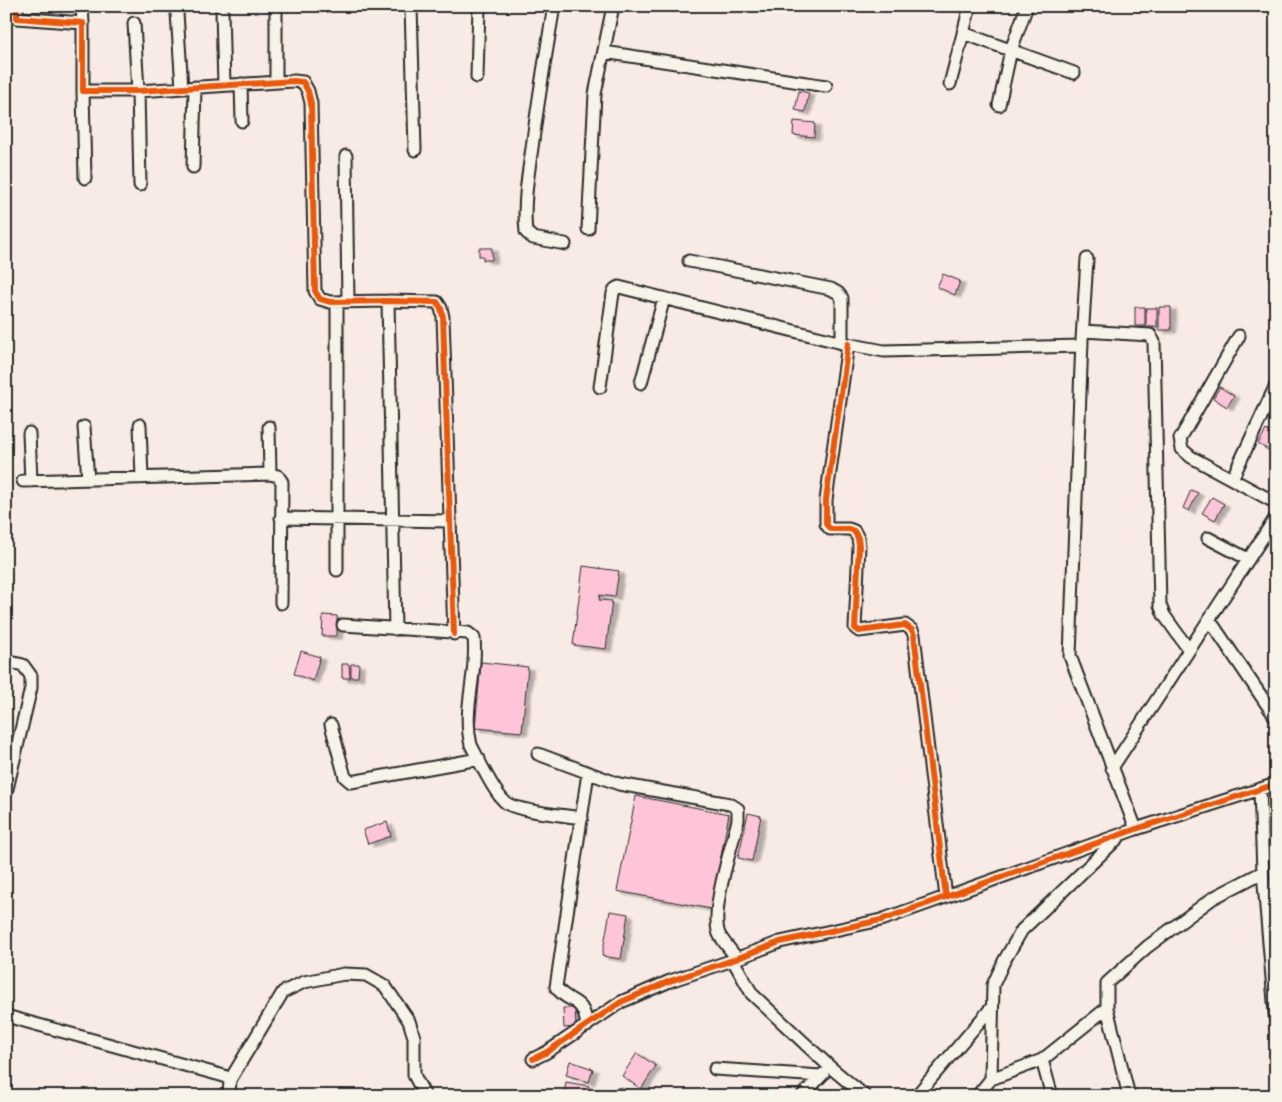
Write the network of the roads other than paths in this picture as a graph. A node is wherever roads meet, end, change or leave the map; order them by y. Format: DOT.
graph roads {
  1 [pos="17,6"];
  2 [pos="82,6"];
  3 [pos="276,6"];
  4 [pos="412,6"];
  5 [pos="479,6"];
  6 [pos="554,6"];
  7 [pos="613,6"];
  8 [pos="967,6"];
  9 [pos="1027,6"];
  10 [pos="222,11"];
  11 [pos="177,13"];
  12 [pos="83,23"];
  13 [pos="134,23"];
  14 [pos="963,33"];
  15 [pos="1011,50"];
  16 [pos="604,52"];
  17 [pos="1074,73"];
  18 [pos="477,77"];
  19 [pos="276,82"];
  20 [pos="241,84"];
  21 [pos="950,84"];
  22 [pos="224,85"];
  23 [pos="826,86"];
  24 [pos="195,87"];
  25 [pos="182,88"];
  26 [pos="83,91"];
  27 [pos="138,91"];
  28 [pos="999,105"];
  29 [pos="242,121"];
  30 [pos="415,150"];
  31 [pos="346,156"];
  32 [pos="193,167"];
  33 [pos="85,178"];
  34 [pos="140,186"];
  35 [pos="588,229"];
  36 [pos="565,244"];
  37 [pos="1088,259"];
  38 [pos="689,261"];
  39 [pos="664,298"];
  40 [pos="388,300"];
  41 [pos="342,301"];
  42 [pos="1083,331"];
  43 [pos="1239,336"];
  44 [pos="845,343"];
  45 [pos="1082,346"];
  46 [pos="641,382"];
  47 [pos="1276,385"];
  48 [pos="600,387"];
  49 [pos="140,425"];
  50 [pos="84,426"];
  51 [pos="269,427"];
  52 [pos="29,433"];
  53 [pos="270,474"];
  54 [pos="142,478"];
  55 [pos="88,479"];
  56 [pos="1232,479"];
  57 [pos="1276,503"];
  58 [pos="1276,517"];
  59 [pos="282,518"];
  60 [pos="336,519"];
  61 [pos="392,519"];
  62 [pos="450,521"];
  63 [pos="1208,538"];
  64 [pos="1248,559"];
  65 [pos="336,570"];
  66 [pos="282,603"];
  67 [pos="1209,619"];
  68 [pos="343,625"];
  69 [pos="395,629"];
  70 [pos="454,634"];
  71 [pos="1189,650"];
  72 [pos="6,661"];
  73 [pos="1276,718"];
  74 [pos="331,725"];
  75 [pos="538,754"];
  76 [pos="478,759"];
  77 [pos="1112,768"];
  78 [pos="588,773"];
  79 [pos="1276,784"];
  80 [pos="1260,789"];
  81 [pos="6,793"];
  82 [pos="582,818"];
  83 [pos="1136,829"];
  84 [pos="1122,834"];
  85 [pos="1263,872"];
  86 [pos="946,897"];
  87 [pos="735,959"];
  88 [pos="992,1007"];
  89 [pos="1106,1008"];
  90 [pos="6,1016"];
  91 [pos="1276,1025"];
  92 [pos="587,1026"];
  93 [pos="532,1059"];
  94 [pos="1042,1060"];
  95 [pos="830,1067"];
  96 [pos="715,1069"];
  97 [pos="821,1076"];
  98 [pos="991,1079"];
  99 [pos="230,1080"];
  100 [pos="229,1096"];
  101 [pos="425,1096"];
  102 [pos="802,1096"];
  103 [pos="865,1096"];
  104 [pos="916,1096"];
  105 [pos="977,1096"];
  106 [pos="1052,1096"];
  107 [pos="1129,1096"];
  1 -- 12 [label="street"];
  2 -- 12 [label="street"];
  3 -- 19 [label="street"];
  4 -- 30 [label="street"];
  5 -- 18 [label="street"];
  6 -- 36 [label="street"];
  7 -- 16 [label="street"];
  8 -- 14 [label="street"];
  9 -- 15 [label="street"];
  10 -- 22 [label="street"];
  11 -- 25 [label="street"];
  12 -- 26 [label="street"];
  13 -- 27 [label="street"];
  14 -- 15 [label="street"];
  14 -- 21 [label="street"];
  15 -- 17 [label="street"];
  15 -- 28 [label="street"];
  16 -- 23 [label="street"];
  16 -- 35 [label="street"];
  19 -- 20 [label="street"];
  19 -- 41 [label="street"];
  20 -- 22 [label="street"];
  20 -- 29 [label="street"];
  22 -- 24 [label="street"];
  24 -- 25 [label="street"];
  24 -- 32 [label="street"];
  25 -- 27 [label="street"];
  26 -- 27 [label="street"];
  26 -- 33 [label="street"];
  27 -- 34 [label="street"];
  31 -- 41 [label="street"];
  37 -- 42 [label="street"];
  38 -- 44 [label="street"];
  39 -- 44 [label="street"];
  39 -- 46 [label="street"];
  39 -- 48 [label="street"];
  40 -- 41 [label="street"];
  40 -- 61 [label="street"];
  40 -- 62 [label="street"];
  41 -- 60 [label="street"];
  42 -- 45 [label="street"];
  42 -- 71 [label="street"];
  43 -- 56 [label="street"];
  44 -- 45 [label="street"];
  44 -- 86 [label="street"];
  45 -- 77 [label="street"];
  47 -- 56 [label="street"];
  49 -- 54 [label="street"];
  50 -- 55 [label="street"];
  51 -- 53 [label="street"];
  52 -- 55 [label="street"];
  53 -- 54 [label="street"];
  53 -- 59 [label="street"];
  54 -- 55 [label="street"];
  56 -- 57 [label="street"];
  58 -- 64 [label="street"];
  59 -- 60 [label="street"];
  59 -- 66 [label="street"];
  60 -- 61 [label="street"];
  60 -- 65 [label="street"];
  61 -- 62 [label="street"];
  61 -- 69 [label="street"];
  62 -- 70 [label="street"];
  63 -- 64 [label="street"];
  64 -- 67 [label="street"];
  67 -- 71 [label="street"];
  67 -- 73 [label="street"];
  68 -- 69 [label="street"];
  69 -- 70 [label="street"];
  70 -- 76 [label="street"];
  71 -- 77 [label="street"];
  72 -- 81 [label="street"];
  74 -- 76 [label="street"];
  75 -- 78 [label="street"];
  76 -- 82 [label="street"];
  77 -- 83 [label="street"];
  78 -- 82 [label="street"];
  78 -- 87 [label="street"];
  79 -- 80 [label="street"];
  80 -- 83 [label="street"];
  80 -- 85 [label="street"];
  82 -- 92 [label="street"];
  83 -- 84 [label="street"];
  84 -- 86 [label="street"];
  84 -- 88 [label="street"];
  85 -- 89 [label="street"];
  85 -- 91 [label="street"];
  86 -- 87 [label="street"];
  87 -- 92 [label="street"];
  87 -- 95 [label="street"];
  88 -- 98 [label="street"];
  88 -- 104 [label="street"];
  89 -- 94 [label="street"];
  89 -- 107 [label="street"];
  90 -- 99 [label="street"];
  92 -- 93 [label="street"];
  94 -- 98 [label="street"];
  94 -- 106 [label="street"];
  95 -- 97 [label="street"];
  95 -- 103 [label="street"];
  96 -- 97 [label="street"];
  97 -- 102 [label="street"];
  98 -- 105 [label="street"];
  99 -- 100 [label="street"];
  99 -- 101 [label="street"];
}
